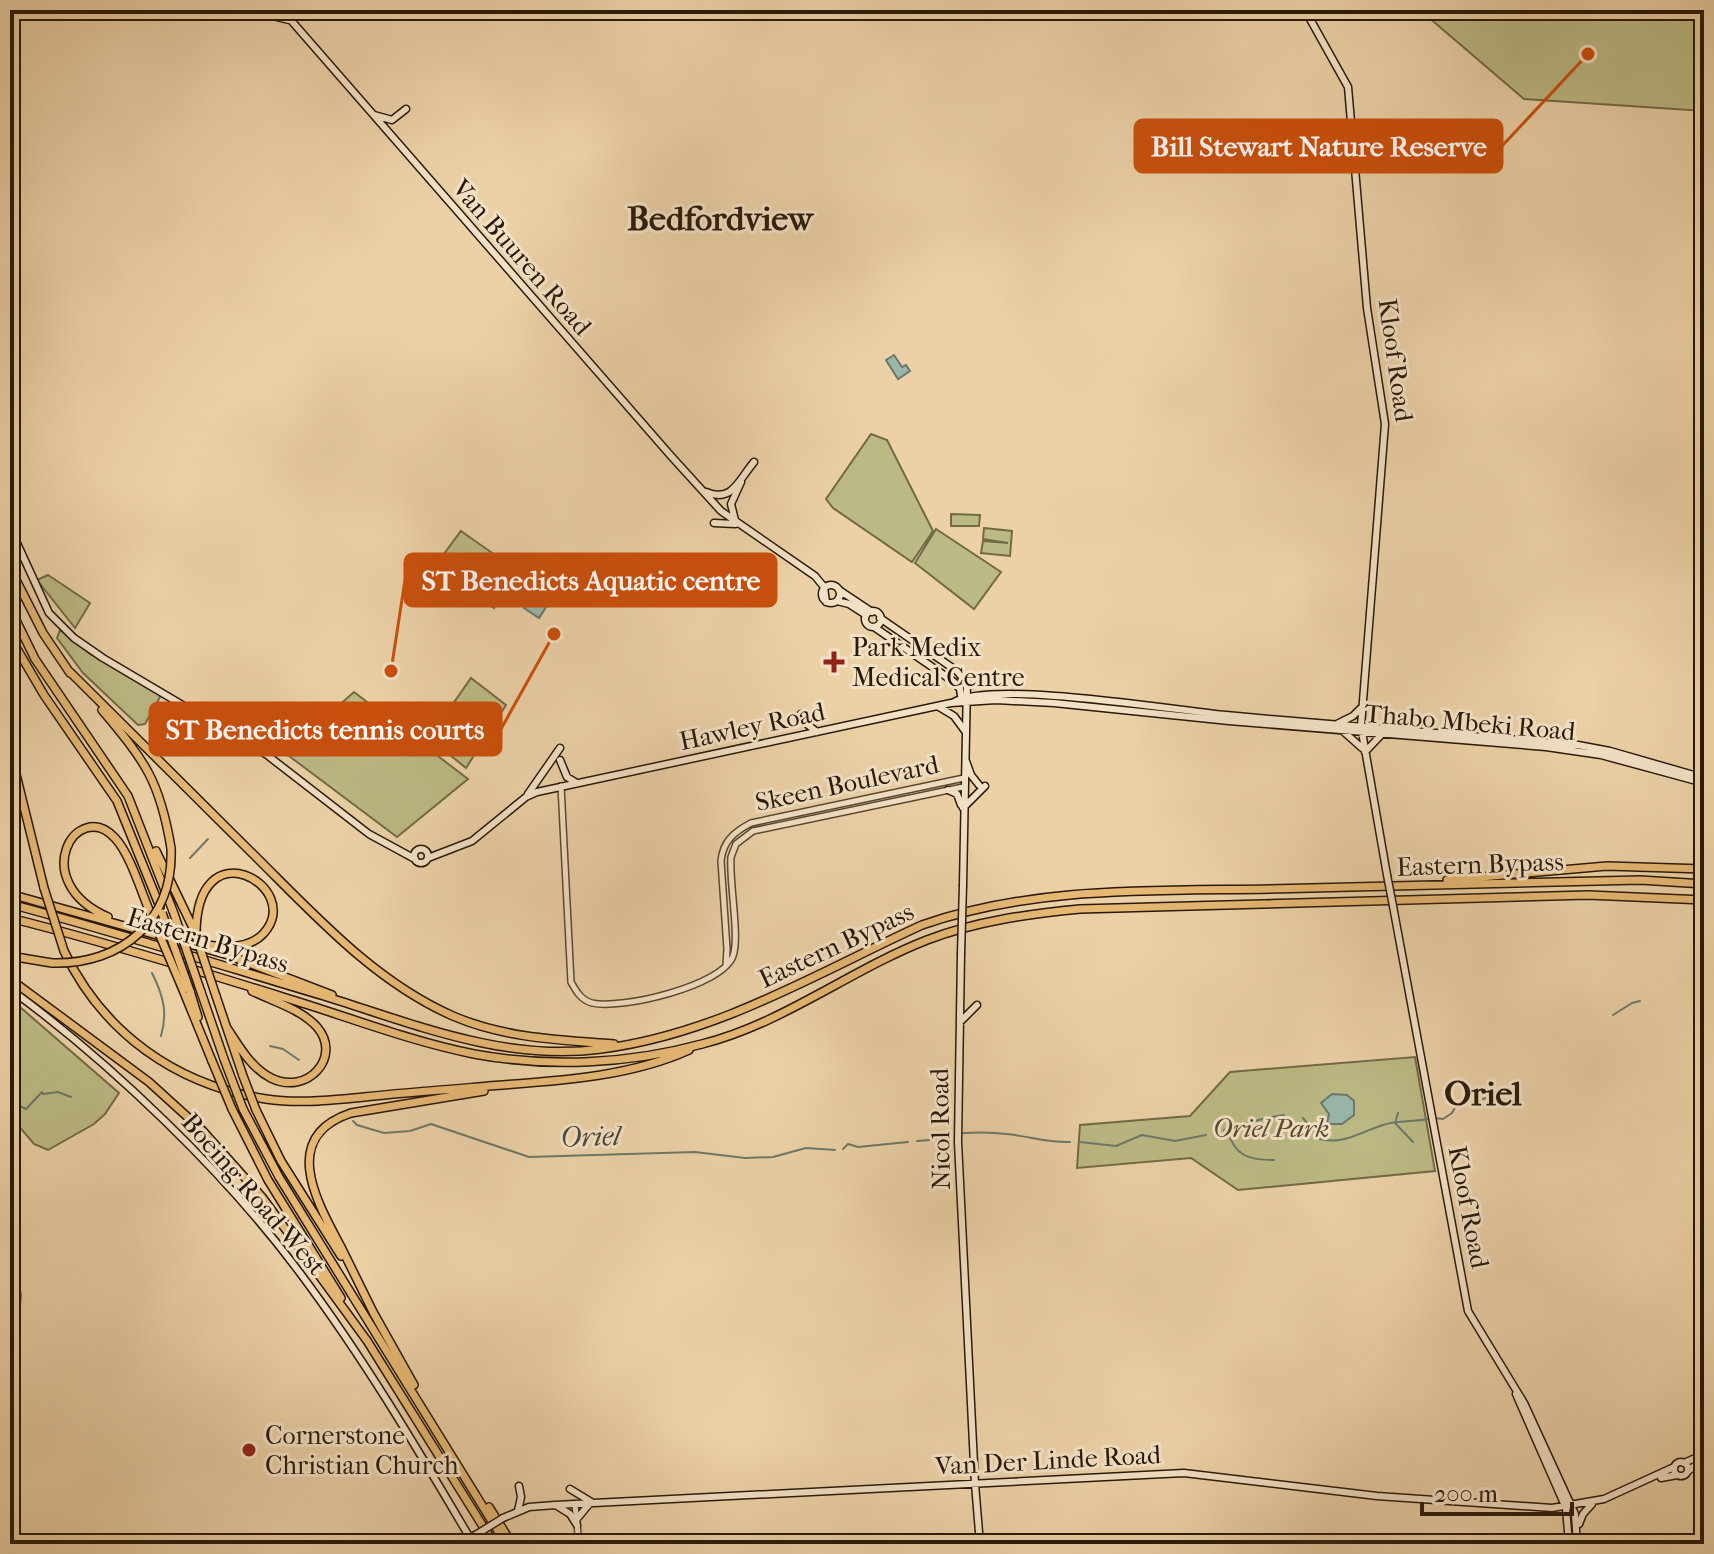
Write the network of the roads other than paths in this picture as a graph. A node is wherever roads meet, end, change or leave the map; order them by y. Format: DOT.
graph roads {
  1 [pos="248,10"];
  2 [pos="282,10"];
  3 [pos="1305,10"];
  4 [pos="289,20"];
  5 [pos="406,109"];
  6 [pos="371,114"];
  7 [pos="754,462"];
  8 [pos="747,472"];
  9 [pos="703,491"];
  10 [pos="714,523"];
  11 [pos="738,523"];
  12 [pos="10,528"];
  13 [pos="801,566"];
  14 [pos="10,568"];
  15 [pos="826,588"];
  16 [pos="839,590"];
  17 [pos="837,601"];
  18 [pos="10,608"];
  19 [pos="869,613"];
  20 [pos="880,618"];
  21 [pos="874,627"];
  22 [pos="10,637"];
  23 [pos="951,668"];
  24 [pos="70,672"];
  25 [pos="945,676"];
  26 [pos="967,683"];
  27 [pos="979,698"];
  28 [pos="965,700"];
  29 [pos="938,706"];
  30 [pos="1363,707"];
  31 [pos="1162,710"];
  32 [pos="801,714"];
  33 [pos="1338,727"];
  34 [pos="1361,729"];
  35 [pos="965,731"];
  36 [pos="1381,731"];
  37 [pos="817,732"];
  38 [pos="1546,745"];
  39 [pos="560,748"];
  40 [pos="10,750"];
  41 [pos="1365,753"];
  42 [pos="965,758"];
  43 [pos="560,760"];
  44 [pos="964,778"];
  45 [pos="1704,780"];
  46 [pos="576,783"];
  47 [pos="561,786"];
  48 [pos="963,787"];
  49 [pos="948,790"];
  50 [pos="526,797"];
  51 [pos="852,801"];
  52 [pos="858,809"];
  53 [pos="963,810"];
  54 [pos="142,826"];
  55 [pos="384,842"];
  56 [pos="423,853"];
  57 [pos="415,859"];
  58 [pos="1704,869"];
  59 [pos="1704,884"];
  60 [pos="731,885"];
  61 [pos="723,886"];
  62 [pos="1409,886"];
  63 [pos="10,894"];
  64 [pos="1704,900"];
  65 [pos="10,904"];
  66 [pos="10,918"];
  67 [pos="194,923"];
  68 [pos="152,932"];
  69 [pos="726,932"];
  70 [pos="734,932"];
  71 [pos="165,936"];
  72 [pos="10,956"];
  73 [pos="726,966"];
  74 [pos="10,979"];
  75 [pos="234,982"];
  76 [pos="10,989"];
  77 [pos="186,990"];
  78 [pos="977,1005"];
  79 [pos="362,1008"];
  80 [pos="960,1022"];
  81 [pos="227,1028"];
  82 [pos="628,1044"];
  83 [pos="703,1044"];
  84 [pos="537,1082"];
  85 [pos="374,1314"];
  86 [pos="368,1342"];
  87 [pos="429,1417"];
  88 [pos="1704,1457"];
  89 [pos="455,1459"];
  90 [pos="1684,1463"];
  91 [pos="1674,1467"];
  92 [pos="1688,1472"];
  93 [pos="1677,1475"];
  94 [pos="975,1484"];
  95 [pos="519,1486"];
  96 [pos="1632,1488"];
  97 [pos="570,1489"];
  98 [pos="1562,1492"];
  99 [pos="591,1503"];
  100 [pos="1592,1503"];
  101 [pos="575,1504"];
  102 [pos="555,1505"];
  103 [pos="1569,1507"];
  104 [pos="1550,1508"];
  105 [pos="518,1511"];
  106 [pos="577,1522"];
  107 [pos="1570,1531"];
  108 [pos="474,1539"];
  109 [pos="1577,1541"];
  110 [pos="493,1544"];
  111 [pos="506,1544"];
  112 [pos="512,1544"];
  113 [pos="579,1544"];
  114 [pos="980,1544"];
  115 [pos="1569,1544"];
  1 -- 4 [label="main road"];
  2 -- 4 [label="main road, Van Buuren Road"];
  3 -- 30 [label="main road, Kloof Road"];
  4 -- 6 [label="main road, Van Buuren Road"];
  5 -- 6 [label="main road"];
  6 -- 9 [label="main road, Van Buuren Road"];
  7 -- 9 [label="main road"];
  8 -- 11 [label="main road"];
  9 -- 11 [label="main road, Van Buuren Road"];
  10 -- 11 [label="main road"];
  11 -- 13 [label="main road"];
  12 -- 55 [label="main road"];
  13 -- 15 [label="main road"];
  13 -- 15 [label="main road"];
  14 -- 24 [label="highway"];
  15 -- 16 [label="main road"];
  15 -- 17 [label="main road"];
  16 -- 17 [label="main road"];
  16 -- 19 [label="main road"];
  17 -- 19 [label="main road"];
  18 -- 54 [label="highway"];
  19 -- 20 [label="main road"];
  19 -- 21 [label="main road"];
  20 -- 21 [label="main road"];
  20 -- 23 [label="main road"];
  21 -- 25 [label="main road"];
  22 -- 77 [label="highway, bridge"];
  23 -- 25 [label="main road"];
  23 -- 26 [label="main road"];
  24 -- 72 [label="highway, bridge"];
  24 -- 82 [label="highway"];
  25 -- 28 [label="main road"];
  26 -- 27 [label="main road"];
  26 -- 28 [label="main road"];
  27 -- 28 [label="main road"];
  27 -- 31 [label="main road"];
  27 -- 31 [label="main road"];
  28 -- 29 [label="main road, Hawley Road"];
  28 -- 35 [label="main road, Nicol Road"];
  29 -- 35 [label="main road"];
  29 -- 37 [label="main road, Hawley Road"];
  30 -- 33 [label="main road"];
  30 -- 34 [label="main road, Kloof Road"];
  30 -- 36 [label="main road"];
  31 -- 33 [label="main road, Thabo Mbeki Road"];
  32 -- 37 [label="main road"];
  33 -- 34 [label="main road, Thabo Mbeki Road"];
  33 -- 41 [label="main road"];
  34 -- 36 [label="main road, Thabo Mbeki Road"];
  34 -- 41 [label="main road, Kloof Road"];
  35 -- 42 [label="main road, Nicol Road"];
  36 -- 38 [label="main road, Thabo Mbeki Road"];
  36 -- 41 [label="main road"];
  37 -- 46 [label="main road, Hawley Road"];
  38 -- 45 [label="main road, Thabo Mbeki Road"];
  38 -- 45 [label="main road, Thabo Mbeki Road"];
  39 -- 50 [label="main road"];
  40 -- 84 [label="highway, bridge"];
  41 -- 98 [label="main road, Kloof Road, bridge"];
  42 -- 44 [label="main road, Nicol Road"];
  42 -- 53 [label="main road"];
  43 -- 46 [label="main road"];
  44 -- 48 [label="main road, Nicol Road"];
  44 -- 51 [label="street, Skeen Boulevard"];
  46 -- 47 [label="main road, Hawley Road"];
  47 -- 50 [label="main road, Hawley Road"];
  47 -- 73 [label="street"];
  48 -- 49 [label="street, Skeen Boulevard"];
  48 -- 53 [label="main road, Nicol Road"];
  49 -- 52 [label="street, Skeen Boulevard"];
  49 -- 53 [label="main road"];
  50 -- 56 [label="main road"];
  51 -- 52 [label="street"];
  51 -- 61 [label="street, Skeen Boulevard"];
  52 -- 60 [label="street, Skeen Boulevard"];
  53 -- 80 [label="main road, Nicol Road, bridge"];
  54 -- 67 [label="highway"];
  54 -- 87 [label="highway, bridge"];
  55 -- 56 [label="main road"];
  55 -- 57 [label="main road"];
  56 -- 57 [label="main road"];
  56 -- 57 [label="main road"];
  58 -- 62 [label="highway"];
  59 -- 62 [label="highway, Eastern Bypass"];
  60 -- 61 [label="street"];
  60 -- 70 [label="street, Skeen Boulevard"];
  61 -- 69 [label="street, Skeen Boulevard"];
  62 -- 82 [label="highway, Eastern Bypass"];
  63 -- 68 [label="highway"];
  64 -- 83 [label="highway, Eastern Bypass"];
  65 -- 79 [label="highway, Eastern Bypass"];
  66 -- 75 [label="highway, Eastern Bypass"];
  67 -- 71 [label="highway"];
  67 -- 81 [label="highway, bridge"];
  68 -- 71 [label="highway"];
  68 -- 77 [label="highway, bridge"];
  69 -- 70 [label="street"];
  69 -- 73 [label="street, Skeen Boulevard"];
  70 -- 73 [label="street, Skeen Boulevard"];
  71 -- 79 [label="highway"];
  74 -- 86 [label="highway"];
  75 -- 81 [label="highway"];
  75 -- 83 [label="highway, Eastern Bypass"];
  76 -- 108 [label="main road, Boeing Road West"];
  77 -- 86 [label="highway, bridge"];
  78 -- 80 [label="main road"];
  79 -- 82 [label="highway, Eastern Bypass"];
  80 -- 94 [label="main road, Nicol Road"];
  81 -- 85 [label="highway, bridge"];
  83 -- 84 [label="highway"];
  84 -- 85 [label="highway"];
  85 -- 87 [label="highway"];
  86 -- 110 [label="highway"];
  87 -- 89 [label="highway"];
  88 -- 90 [label="main road"];
  88 -- 92 [label="main road"];
  89 -- 111 [label="highway"];
  89 -- 112 [label="highway"];
  90 -- 91 [label="main road"];
  90 -- 92 [label="main road"];
  91 -- 93 [label="main road"];
  91 -- 96 [label="main road, Van Der Linde Road"];
  92 -- 93 [label="main road"];
  93 -- 96 [label="main road, Van Der Linde Road"];
  94 -- 99 [label="main road, Van Der Linde Road"];
  94 -- 104 [label="main road, Van Der Linde Road"];
  94 -- 114 [label="main road, Nicol Road"];
  95 -- 105 [label="main road"];
  96 -- 100 [label="main road, Van Der Linde Road"];
  97 -- 99 [label="main road"];
  98 -- 100 [label="main road"];
  98 -- 103 [label="main road, Kloof Road"];
  98 -- 104 [label="main road"];
  99 -- 101 [label="main road, Van Der Linde Road"];
  99 -- 106 [label="main road"];
  100 -- 103 [label="main road, Van Der Linde Road"];
  100 -- 109 [label="main road"];
  101 -- 102 [label="main road, Van Der Linde Road"];
  101 -- 106 [label="street"];
  102 -- 105 [label="main road, Van Der Linde Road"];
  102 -- 106 [label="main road"];
  103 -- 104 [label="main road, Van Der Linde Road"];
  103 -- 107 [label="main road"];
  103 -- 109 [label="main road"];
  104 -- 107 [label="main road"];
  105 -- 108 [label="main road, Van Der Linde Road, bridge"];
  106 -- 113 [label="street"];
  107 -- 115 [label="main road"];
}
